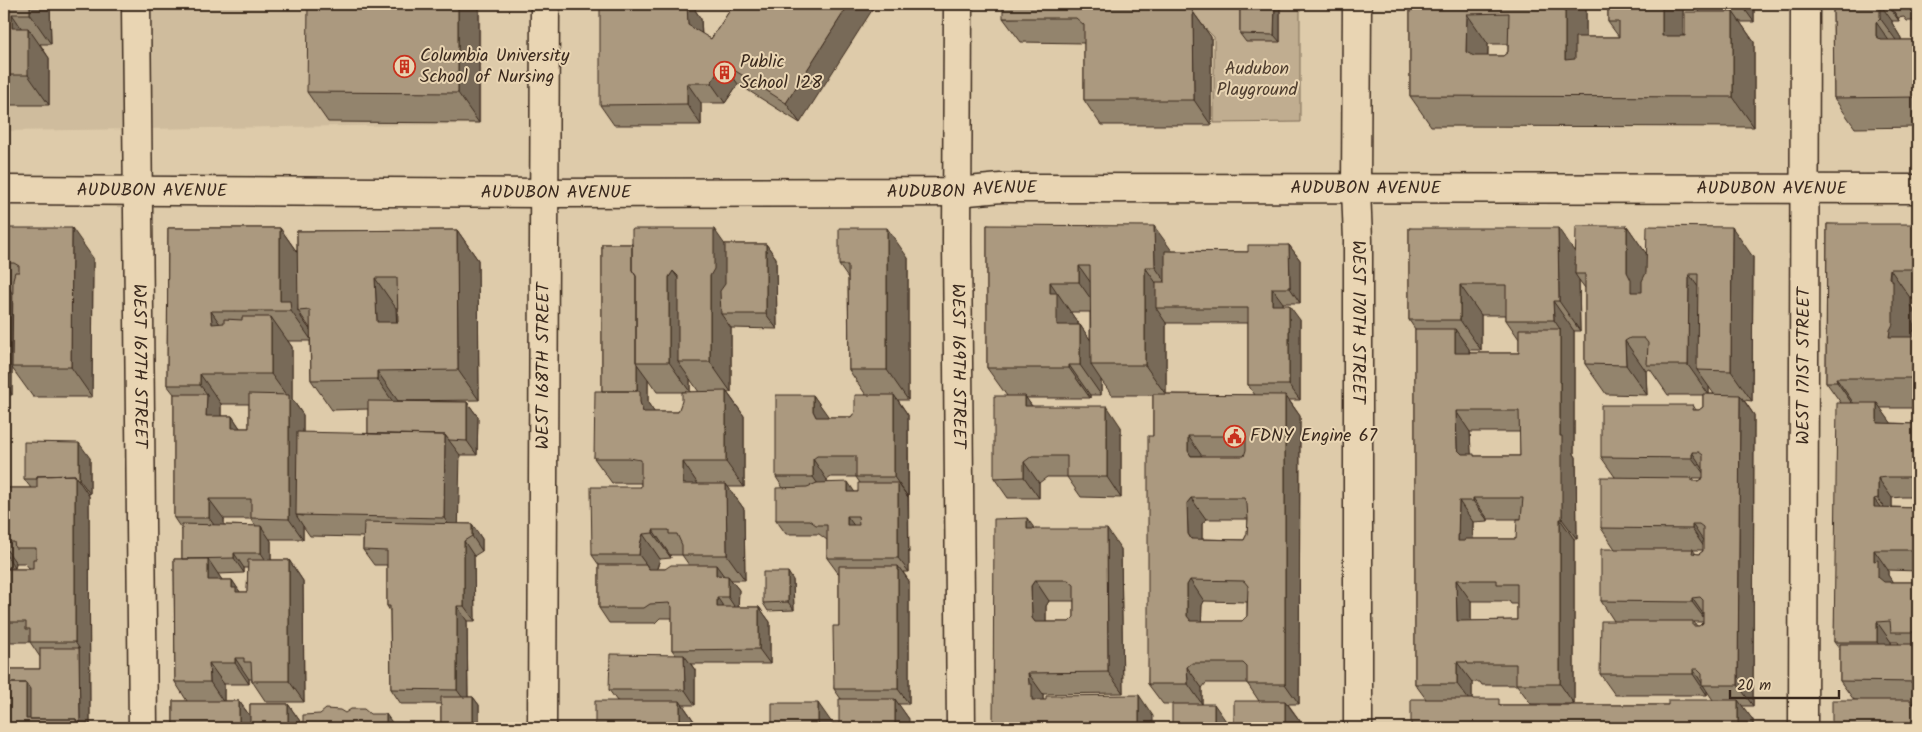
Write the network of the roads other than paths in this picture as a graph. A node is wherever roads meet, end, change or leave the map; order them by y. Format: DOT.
graph roads {
  1 [pos="136,4"];
  2 [pos="545,4"];
  3 [pos="958,4"];
  4 [pos="1357,4"];
  5 [pos="1805,4"];
  6 [pos="1356,189"];
  7 [pos="1805,189"];
  8 [pos="1918,189"];
  9 [pos="4,190"];
  10 [pos="138,190"];
  11 [pos="957,192"];
  12 [pos="545,193"];
  13 [pos="143,728"];
  14 [pos="542,728"];
  15 [pos="961,728"];
  16 [pos="1358,728"];
  17 [pos="1803,728"];
  1 -- 10 [label="street, WEST 167TH STREET"];
  2 -- 12 [label="street, WEST 168TH STREET"];
  3 -- 11 [label="street, WEST 169TH STREET"];
  4 -- 6 [label="street, WEST 170TH STREET"];
  5 -- 7 [label="street, WEST 171ST STREET"];
  6 -- 7 [label="street, AUDUBON AVENUE"];
  6 -- 11 [label="street, AUDUBON AVENUE"];
  6 -- 16 [label="street, WEST 170TH STREET"];
  7 -- 8 [label="street, AUDUBON AVENUE"];
  7 -- 17 [label="street, WEST 171ST STREET"];
  9 -- 10 [label="street, AUDUBON AVENUE"];
  10 -- 12 [label="street, AUDUBON AVENUE"];
  10 -- 13 [label="street, WEST 167TH STREET"];
  11 -- 12 [label="street, AUDUBON AVENUE"];
  11 -- 15 [label="street, WEST 169TH STREET"];
  12 -- 14 [label="street, WEST 168TH STREET"];
}
